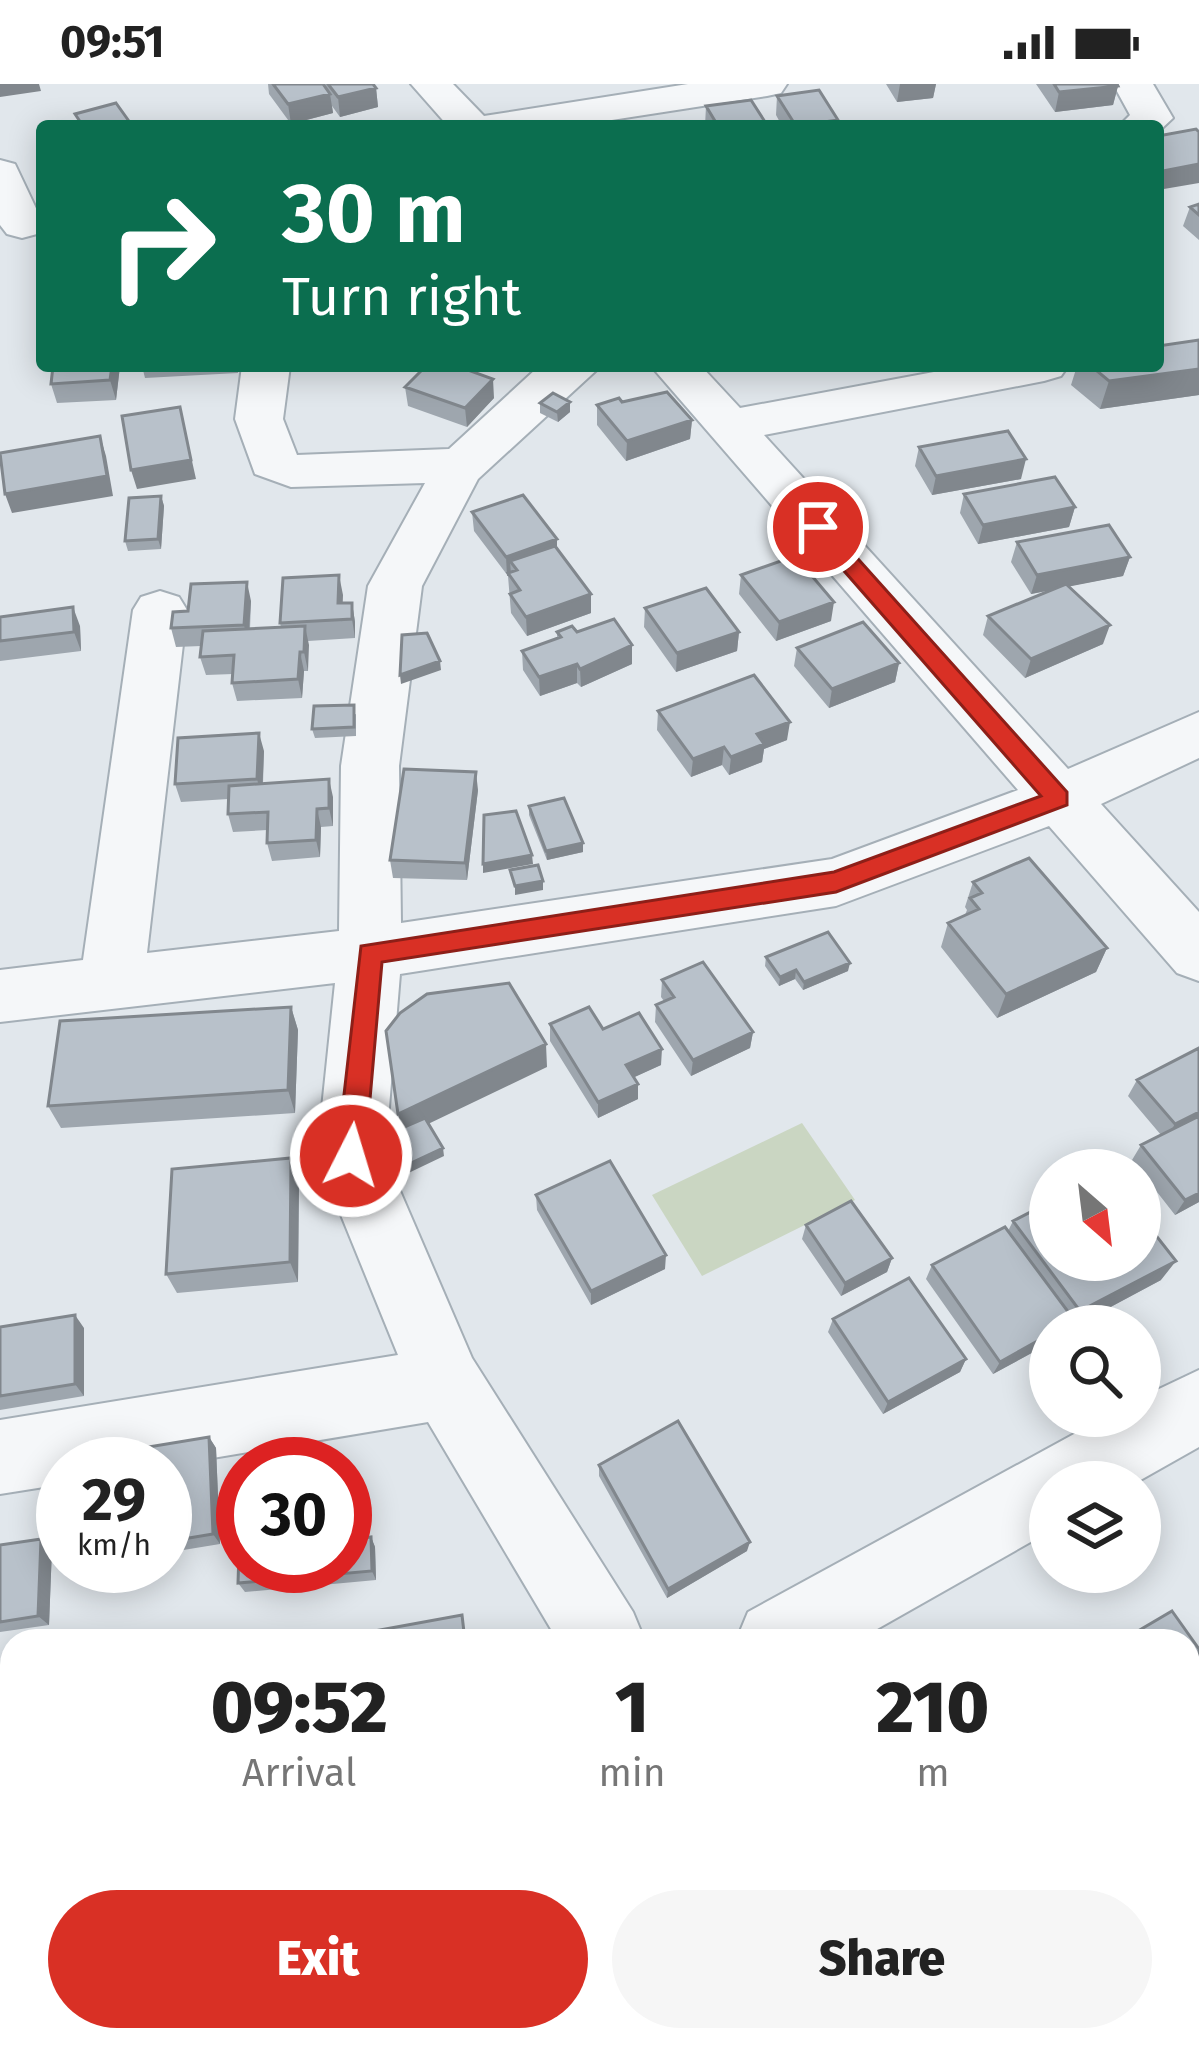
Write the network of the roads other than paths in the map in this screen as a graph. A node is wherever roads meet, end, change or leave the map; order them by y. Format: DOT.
graph roads {
  1 [pos="431,84"];
  2 [pos="767,84"];
  3 [pos="1133,84"];
  4 [pos="465,120"];
  5 [pos="532,120"];
  6 [pos="1149,120"];
  7 [pos="0,173"];
  8 [pos="22,225"];
  9 [pos="265,372"];
  10 [pos="566,372"];
  11 [pos="680,372"];
  12 [pos="1012,372"];
  13 [pos="728,426"];
  14 [pos="463,465"];
  15 [pos="160,610"];
  16 [pos="1199,733"];
  17 [pos="1058,799"];
  18 [pos="370,953"];
  19 [pos="1199,955"];
  20 [pos="111,986"];
  21 [pos="0,996"];
  22 [pos="446,1384"];
  23 [pos="1199,1406"];
  24 [pos="0,1457"];
  25 [pos="1100,1461"];
  26 [pos="1029,1501"];
  27 [pos="597,1629"];
  28 [pos="799,1629"];
  1 -- 4 [label="street"];
  2 -- 5 [label="street"];
  3 -- 6 [label="street"];
  7 -- 8 [label="street"];
  9 -- 14 [label="street"];
  10 -- 14 [label="street"];
  11 -- 13 [label="street"];
  12 -- 13 [label="street"];
  13 -- 17 [label="street"];
  14 -- 18 [label="street"];
  15 -- 20 [label="street"];
  16 -- 17 [label="street"];
  17 -- 18 [label="street"];
  17 -- 19 [label="street"];
  18 -- 20 [label="street"];
  18 -- 22 [label="street"];
  20 -- 21 [label="street"];
  22 -- 24 [label="street"];
  22 -- 27 [label="street"];
  23 -- 25 [label="street"];
  26 -- 28 [label="street"];
}
